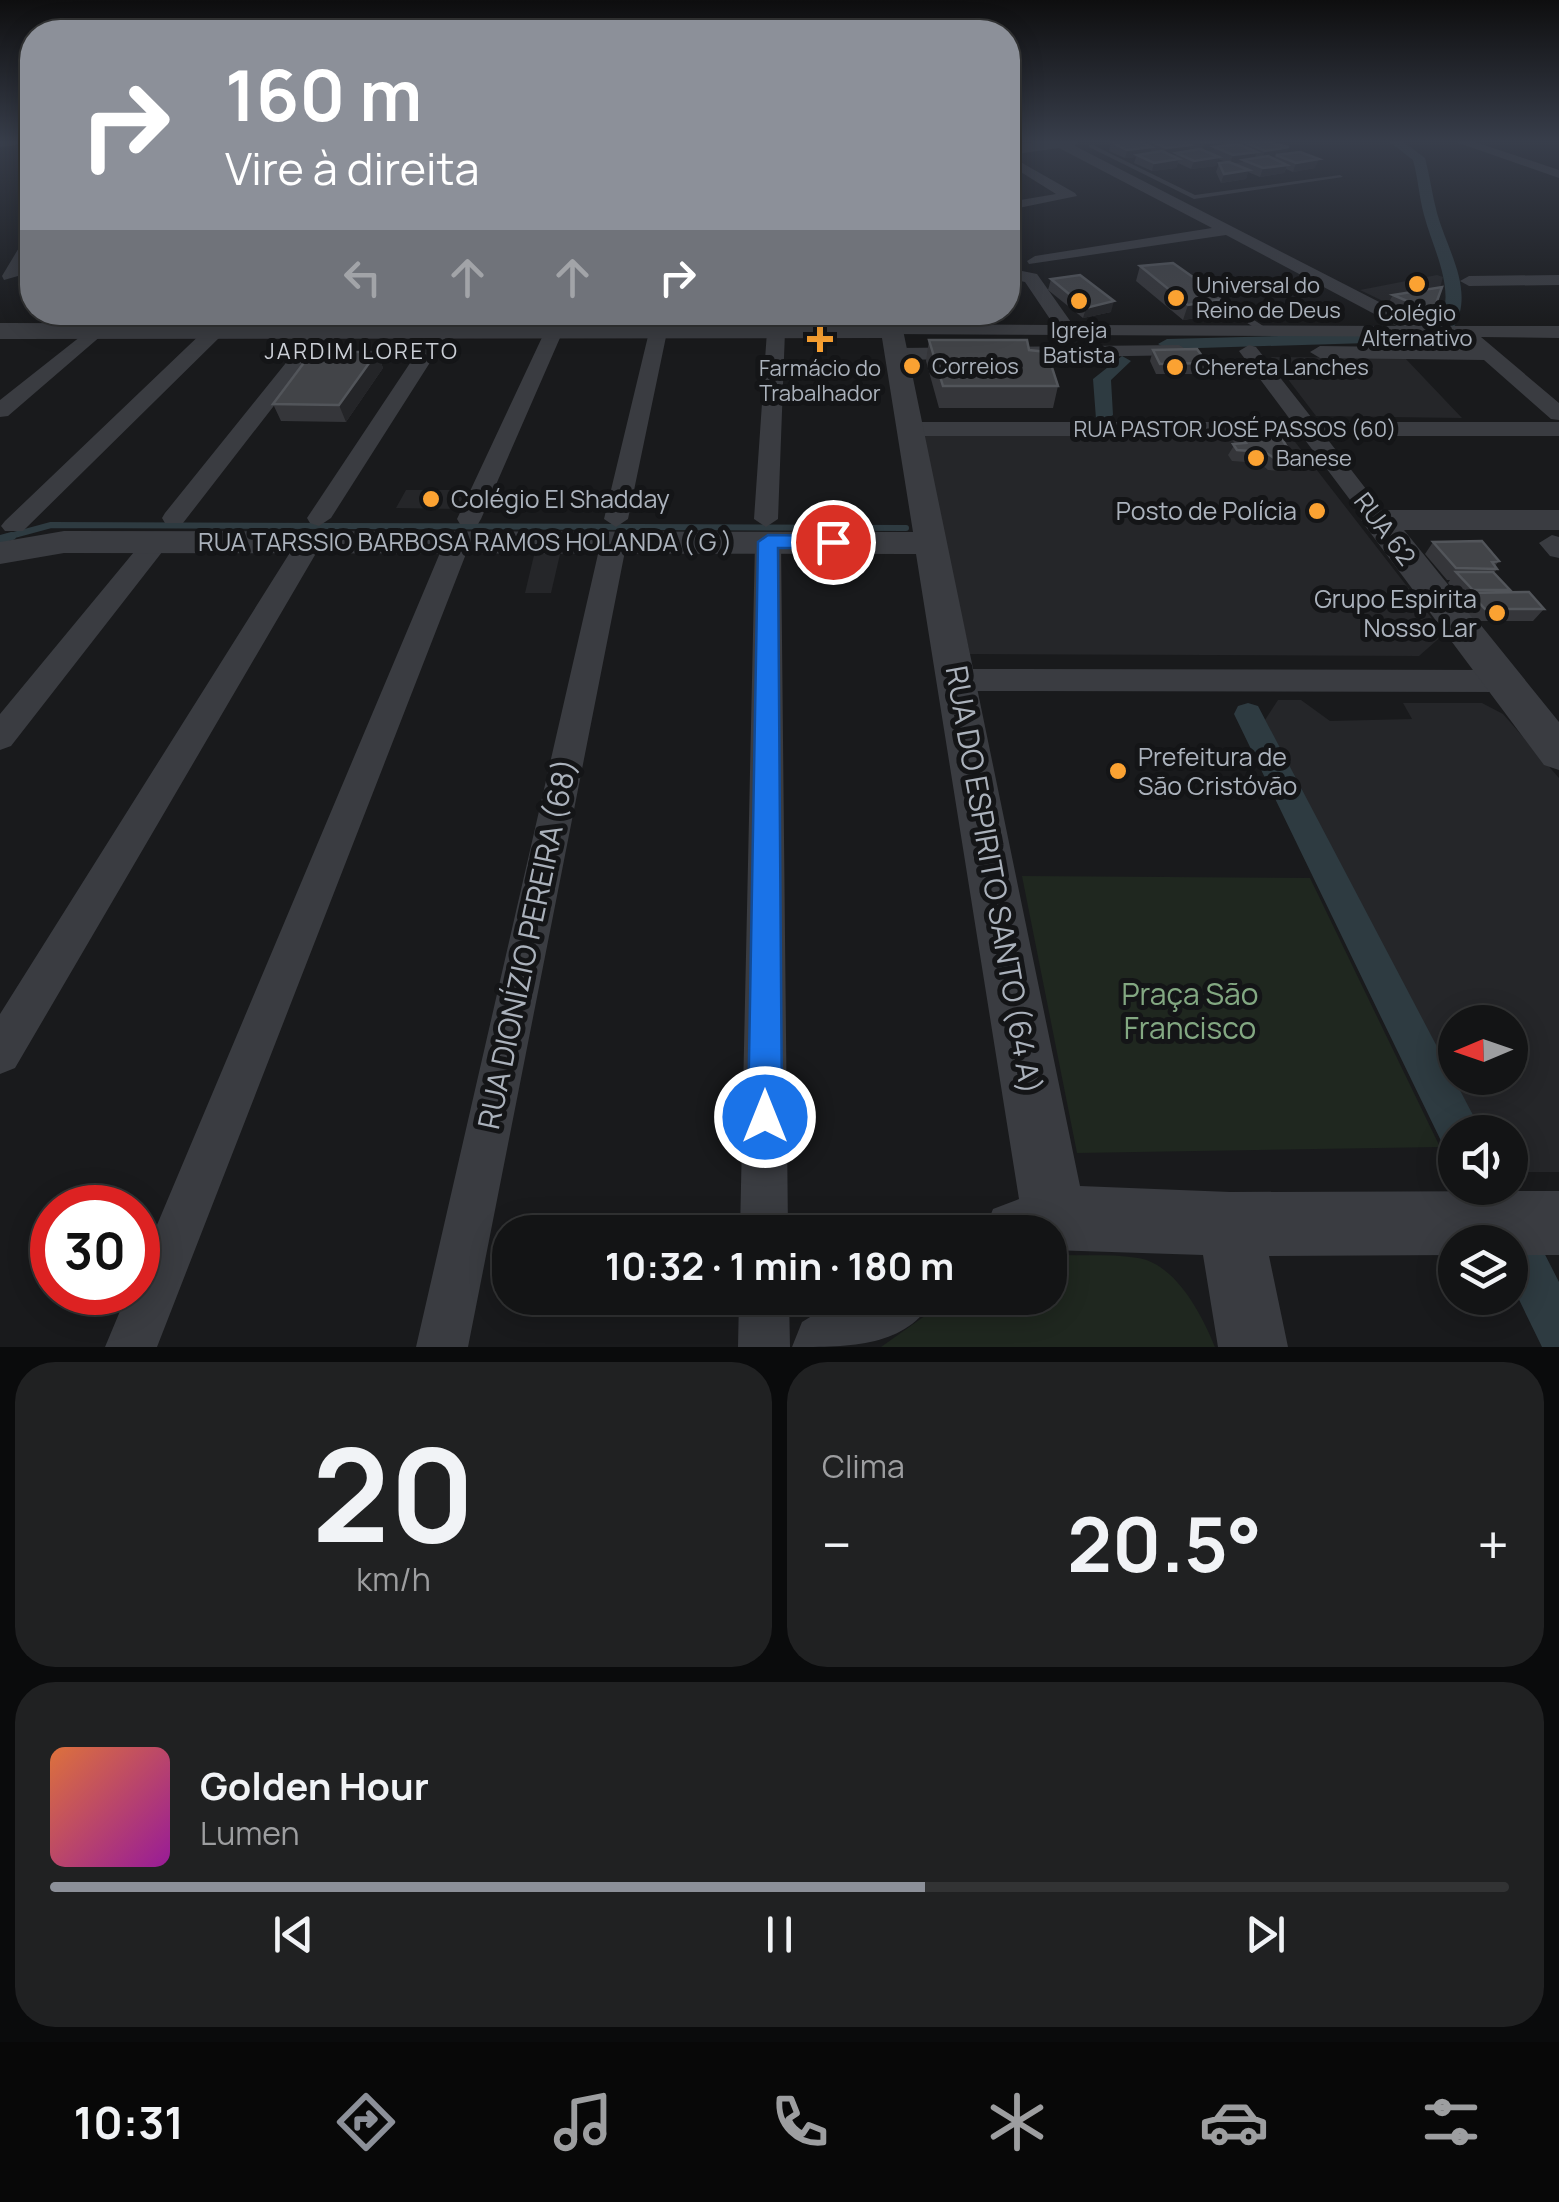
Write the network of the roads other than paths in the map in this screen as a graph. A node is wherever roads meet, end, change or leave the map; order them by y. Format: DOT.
graph roads {
  1 [pos="1178,203"];
  2 [pos="1231,230"];
  3 [pos="20,255"];
  4 [pos="1034,261"];
  5 [pos="5,276"];
  6 [pos="1020,276"];
  7 [pos="1559,280"];
  8 [pos="1469,281"];
  9 [pos="1191,284"];
  10 [pos="150,325"];
  11 [pos="265,325"];
  12 [pos="299,325"];
  13 [pos="619,325"];
  14 [pos="651,325"];
  15 [pos="693,325"];
  16 [pos="793,325"];
  17 [pos="822,325"];
  18 [pos="95,330"];
  19 [pos="143,330"];
  20 [pos="1067,330"];
  21 [pos="0,331"];
  22 [pos="216,331"];
  23 [pos="441,331"];
  24 [pos="554,331"];
  25 [pos="776,331"];
  26 [pos="1266,331"];
  27 [pos="321,332"];
  28 [pos="1422,332"];
  29 [pos="1464,332"];
  30 [pos="1559,332"];
  31 [pos="895,342"];
  32 [pos="1250,351"];
  33 [pos="1488,354"];
  34 [pos="0,411"];
  35 [pos="1559,414"];
  36 [pos="910,428"];
  37 [pos="1309,430"];
  38 [pos="1559,430"];
  39 [pos="166,530"];
  40 [pos="463,530"];
  41 [pos="615,530"];
  42 [pos="767,530"];
  43 [pos="314,531"];
  44 [pos="929,532"];
  45 [pos="1388,532"];
  46 [pos="5,537"];
  47 [pos="1557,539"];
  48 [pos="957,680"];
  49 [pos="1503,681"];
  50 [pos="0,737"];
  51 [pos="1559,753"];
  52 [pos="0,1053"];
  53 [pos="764,1215"];
  54 [pos="1034,1215"];
  55 [pos="1559,1222"];
  56 [pos="1230,1224"];
  57 [pos="1067,1225"];
  58 [pos="764,1315"];
  59 [pos="875,1315"];
  60 [pos="131,1347"];
  61 [pos="442,1347"];
  62 [pos="764,1347"];
  63 [pos="827,1347"];
  64 [pos="1252,1347"];
  1 -- 2 [label="street"];
  2 -- 4 [label="street"];
  2 -- 28 [label="street"];
  3 -- 5 [label="street"];
  6 -- 20 [label="street"];
  7 -- 8 [label="street"];
  9 -- 26 [label="lane"];
  10 -- 19 [label="street"];
  11 -- 22 [label="street"];
  12 -- 27 [label="street"];
  13 -- 24 [label="street"];
  14 -- 41 [label="street, RUA DIONÍZIO PEREIRA (68)"];
  15 -- 25 [label="street"];
  16 -- 25 [label="street"];
  17 -- 31 [label="street"];
  18 -- 19 [label="street"];
  18 -- 21 [label="street"];
  18 -- 34 [label="street"];
  19 -- 22 [label="street"];
  20 -- 26 [label="street"];
  20 -- 31 [label="street"];
  22 -- 46 [label="street"];
  23 -- 24 [label="street"];
  23 -- 27 [label="street"];
  23 -- 43 [label="street"];
  24 -- 40 [label="street"];
  25 -- 42 [label="street"];
  26 -- 28 [label="street"];
  27 -- 39 [label="street"];
  28 -- 29 [label="street"];
  29 -- 30 [label="street"];
  29 -- 33 [label="street"];
  31 -- 32 [label="street"];
  31 -- 36 [label="street, RUA DO ESPIRITO SANTO (64 A)"];
  32 -- 33 [label="street"];
  32 -- 37 [label="street, RUA 62"];
  33 -- 35 [label="street"];
  36 -- 37 [label="street, RUA PASTOR JOSÉ PASSOS (60)"];
  36 -- 44 [label="street, RUA DO ESPIRITO SANTO (64 A)"];
  37 -- 38 [label="street, RUA PASTOR JOSÉ PASSOS (60)"];
  37 -- 45 [label="street, RUA 62"];
  39 -- 43 [label="street, RUA TARSSIO BARBOSA RAMOS HOLANDA ( G )"];
  39 -- 46 [label="street, RUA TARSSIO BARBOSA RAMOS HOLANDA ( G )"];
  39 -- 50 [label="street"];
  40 -- 41 [label="street, RUA TARSSIO BARBOSA RAMOS HOLANDA ( G )"];
  40 -- 43 [label="street, RUA TARSSIO BARBOSA RAMOS HOLANDA ( G )"];
  40 -- 60 [label="street"];
  41 -- 42 [label="street, RUA TARSSIO BARBOSA RAMOS HOLANDA ( G )"];
  41 -- 61 [label="street, RUA DIONÍZIO PEREIRA (68)"];
  42 -- 44 [label="street, RUA TARSSIO BARBOSA RAMOS HOLANDA ( G )"];
  42 -- 53 [label="street"];
  43 -- 52 [label="street"];
  44 -- 48 [label="street, RUA DO ESPIRITO SANTO (64 A)"];
  45 -- 47 [label="street"];
  45 -- 49 [label="street, RUA 62"];
  48 -- 49 [label="street"];
  48 -- 54 [label="street, RUA DO ESPIRITO SANTO (64 A)"];
  49 -- 51 [label="street, RUA 62"];
  55 -- 56 [label="street"];
  56 -- 57 [label="street"];
  56 -- 64 [label="street"];
  58 -- 62 [label="street"];
  59 -- 63 [label="street"];
}
